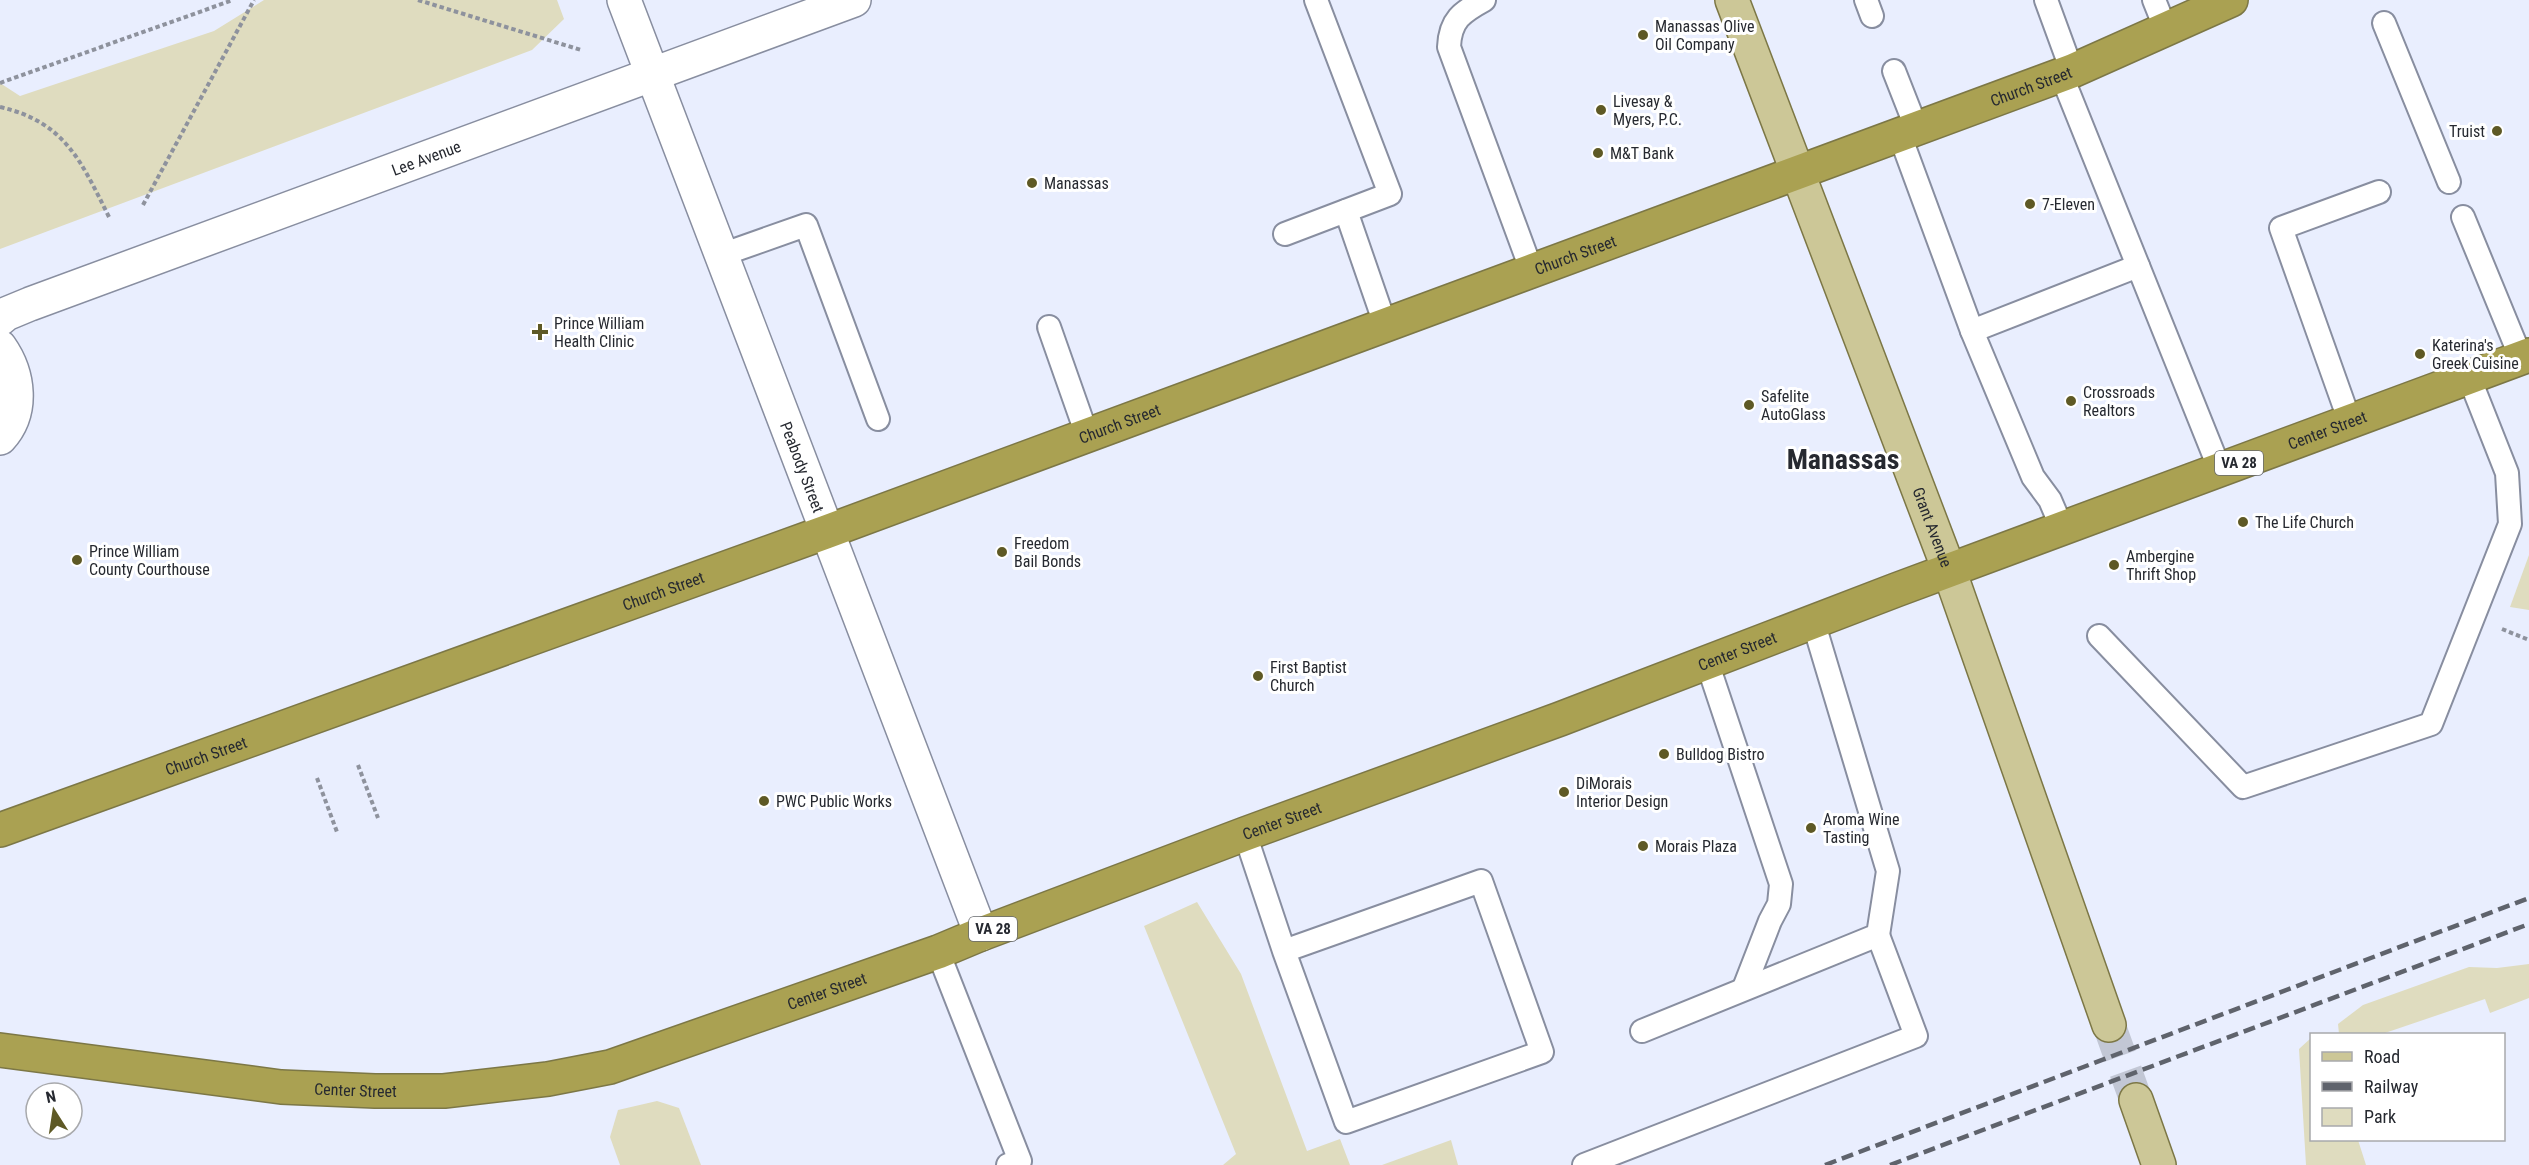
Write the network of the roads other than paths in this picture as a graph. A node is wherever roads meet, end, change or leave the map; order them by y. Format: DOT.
graph roads {
  1 [pos="624,0"];
  2 [pos="854,0"];
  3 [pos="1316,0"];
  4 [pos="1484,0"];
  5 [pos="1732,0"];
  6 [pos="2046,0"];
  7 [pos="2154,0"];
  8 [pos="2231,0"];
  9 [pos="2384,23"];
  10 [pos="2166,30"];
  11 [pos="1894,71"];
  12 [pos="2067,73"];
  13 [pos="652,75"];
  14 [pos="1908,130"];
  15 [pos="1797,171"];
  16 [pos="2449,182"];
  17 [pos="2379,192"];
  18 [pos="1346,211"];
  19 [pos="2463,217"];
  20 [pos="1285,234"];
  21 [pos="721,255"];
  22 [pos="2138,266"];
  23 [pos="1531,269"];
  24 [pos="0,320"];
  25 [pos="1385,324"];
  26 [pos="1049,327"];
  27 [pos="1972,331"];
  28 [pos="0,347"];
  29 [pos="2525,357"];
  30 [pos="2469,377"];
  31 [pos="878,419"];
  32 [pos="2350,422"];
  33 [pos="1087,435"];
  34 [pos="0,438"];
  35 [pos="2220,470"];
  36 [pos="2062,528"];
  37 [pos="826,532"];
  38 [pos="1948,570"];
  39 [pos="1813,621"];
  40 [pos="2099,636"];
  41 [pos="1707,662"];
  42 [pos="0,830"];
  43 [pos="1245,834"];
  44 [pos="981,934"];
  45 [pos="1878,935"];
  46 [pos="1284,951"];
  47 [pos="938,952"];
  48 [pos="1744,988"];
  49 [pos="2109,1025"];
  50 [pos="1641,1031"];
  51 [pos="0,1050"];
  52 [pos="2136,1100"];
  53 [pos="1008,1165"];
  54 [pos="1584,1165"];
  55 [pos="2159,1165"];
  1 -- 13 [label="street, Peabody Street"];
  2 -- 13 [label="street, Lee Avenue"];
  3 -- 18 [label="lane"];
  4 -- 23 [label="lane"];
  5 -- 15 [label="main road, Grant Avenue"];
  6 -- 12 [label="lane"];
  7 -- 10 [label="lane"];
  8 -- 10 [label="highway, Church Street"];
  9 -- 16 [label="lane"];
  10 -- 12 [label="highway, Church Street"];
  11 -- 14 [label="lane"];
  12 -- 14 [label="highway, Church Street"];
  12 -- 22 [label="lane"];
  13 -- 21 [label="street, Peabody Street"];
  13 -- 24 [label="street, Lee Avenue"];
  14 -- 15 [label="highway, Church Street"];
  14 -- 27 [label="lane"];
  15 -- 23 [label="highway, Church Street"];
  15 -- 38 [label="main road, Grant Avenue"];
  17 -- 32 [label="lane"];
  18 -- 20 [label="lane"];
  18 -- 25 [label="lane"];
  19 -- 29 [label="lane"];
  21 -- 31 [label="lane"];
  21 -- 37 [label="street, Peabody Street"];
  22 -- 27 [label="lane"];
  22 -- 35 [label="lane"];
  23 -- 25 [label="highway, Church Street"];
  25 -- 33 [label="highway, Church Street"];
  26 -- 33 [label="lane"];
  27 -- 36 [label="lane"];
  28 -- 34 [label="street"];
  29 -- 30 [label="highway, Center Street / VA 28"];
  30 -- 32 [label="highway, Center Street / VA 28"];
  30 -- 40 [label="lane"];
  32 -- 35 [label="highway, Center Street / VA 28"];
  33 -- 37 [label="highway, Church Street"];
  35 -- 36 [label="highway, Center Street / VA 28"];
  36 -- 38 [label="highway, Center Street / VA 28"];
  37 -- 42 [label="highway, Church Street"];
  37 -- 44 [label="street, Peabody Street"];
  38 -- 39 [label="highway, Center Street / VA 28"];
  38 -- 49 [label="main road, Grant Avenue"];
  39 -- 41 [label="highway, Center Street / VA 28"];
  39 -- 45 [label="lane"];
  41 -- 43 [label="highway, Center Street / VA 28"];
  41 -- 48 [label="lane"];
  43 -- 44 [label="highway, Center Street / VA 28"];
  43 -- 46 [label="lane"];
  44 -- 47 [label="highway, Center Street / VA 28"];
  45 -- 48 [label="lane"];
  45 -- 54 [label="lane"];
  46 -- 46 [label="lane"];
  47 -- 51 [label="highway, Center Street / VA 28"];
  47 -- 53 [label="lane"];
  48 -- 50 [label="lane"];
  52 -- 55 [label="main road"];
}
